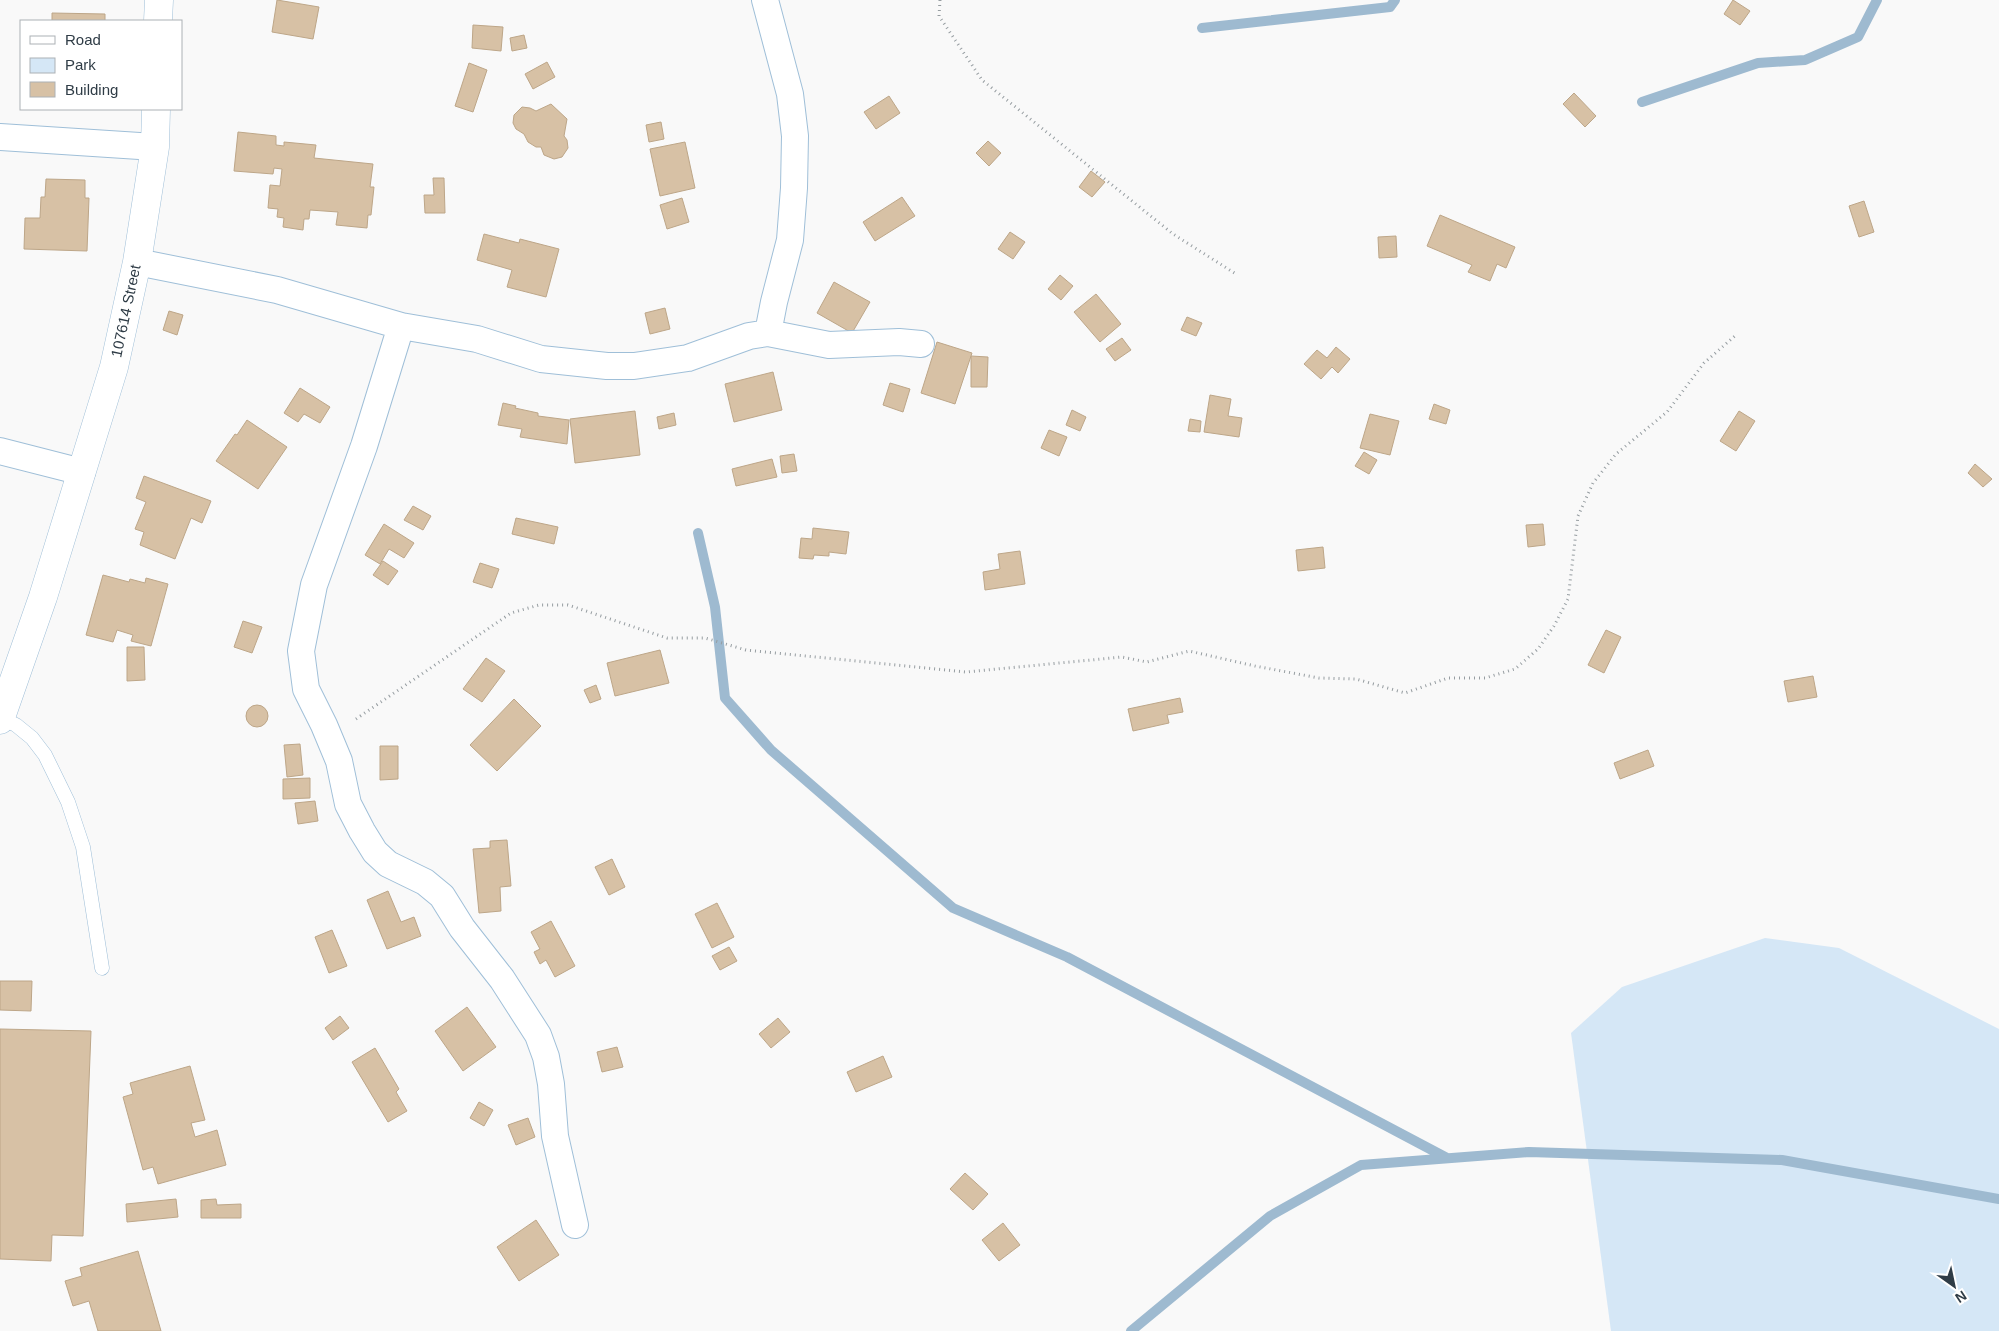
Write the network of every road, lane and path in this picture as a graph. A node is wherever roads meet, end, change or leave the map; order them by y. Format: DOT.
graph roads {
  1 [pos="159,0"];
  2 [pos="765,0"];
  3 [pos="940,0"];
  4 [pos="158,20"];
  5 [pos="156,110"];
  6 [pos="0,137"];
  7 [pos="155,147"];
  8 [pos="137,262"];
  9 [pos="1236,274"];
  10 [pos="401,326"];
  11 [pos="768,333"];
  12 [pos="1736,335"];
  13 [pos="921,344"];
  14 [pos="0,451"];
  15 [pos="82,472"];
  16 [pos="0,719"];
  17 [pos="324,725"];
  18 [pos="102,968"];
  19 [pos="575,1225"];
  1 -- 4 [label="street"];
  2 -- 11 [label="street"];
  3 -- 9 [label="path"];
  5 -- 7 [label="street, 107614 Street"];
  6 -- 7 [label="street"];
  7 -- 8 [label="street, 107614 Street"];
  8 -- 10 [label="street"];
  8 -- 15 [label="street, 107614 Street"];
  10 -- 11 [label="street"];
  10 -- 17 [label="street"];
  11 -- 13 [label="street"];
  12 -- 17 [label="path"];
  14 -- 15 [label="street"];
  15 -- 16 [label="street, 107614 Street"];
  16 -- 18 [label="lane"];
  17 -- 19 [label="street"];
}
